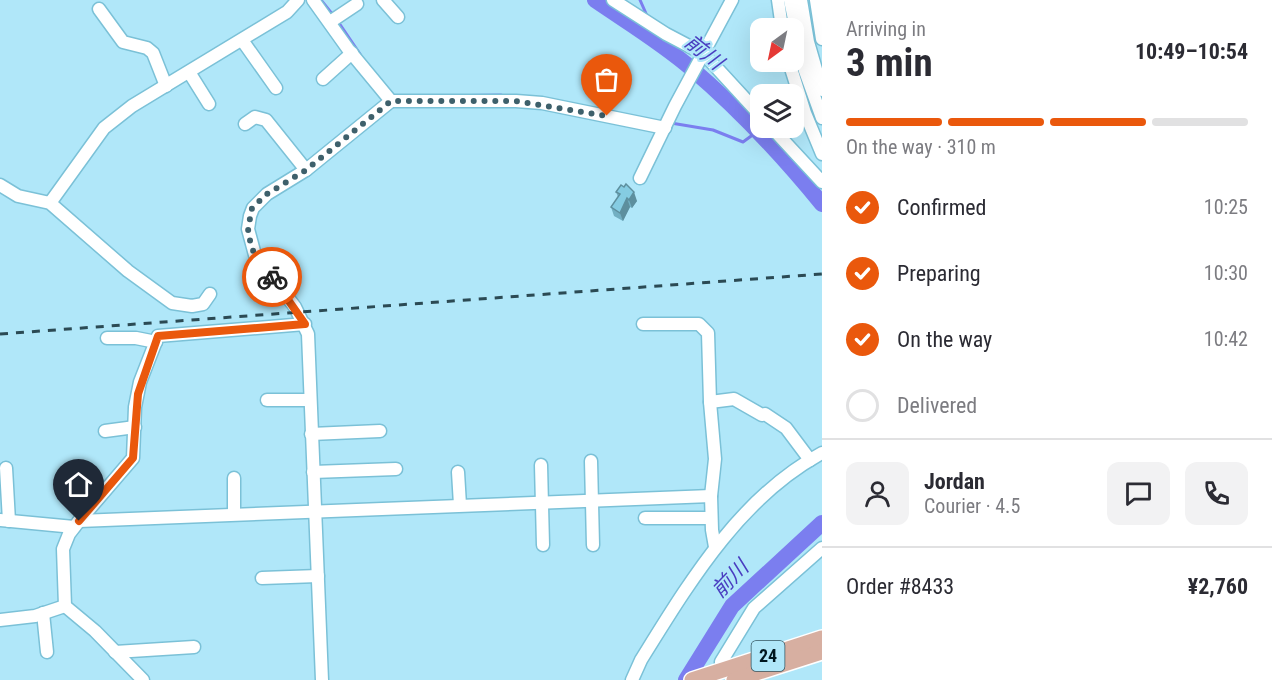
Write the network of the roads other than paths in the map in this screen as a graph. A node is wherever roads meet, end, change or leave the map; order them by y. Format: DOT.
graph roads {
  1 [pos="313,0"];
  2 [pos="383,0"];
  3 [pos="613,0"];
  4 [pos="732,0"];
  5 [pos="778,0"];
  6 [pos="790,0"];
  7 [pos="801,0"];
  8 [pos="816,0"];
  9 [pos="292,2"];
  10 [pos="357,4"];
  11 [pos="99,9"];
  12 [pos="398,17"];
  13 [pos="781,18"];
  14 [pos="334,20"];
  15 [pos="822,39"];
  16 [pos="242,40"];
  17 [pos="352,53"];
  18 [pos="704,54"];
  19 [pos="189,72"];
  20 [pos="792,72"];
  21 [pos="323,79"];
  22 [pos="166,86"];
  23 [pos="276,88"];
  24 [pos="822,90"];
  25 [pos="391,101"];
  26 [pos="208,104"];
  27 [pos="750,104"];
  28 [pos="822,118"];
  29 [pos="245,124"];
  30 [pos="667,124"];
  31 [pos="783,138"];
  32 [pos="822,154"];
  33 [pos="816,167"];
  34 [pos="306,170"];
  35 [pos="640,178"];
  36 [pos="822,182"];
  37 [pos="0,186"];
  38 [pos="50,203"];
  39 [pos="210,294"];
  40 [pos="305,324"];
  41 [pos="643,324"];
  42 [pos="107,338"];
  43 [pos="156,342"];
  44 [pos="267,400"];
  45 [pos="310,400"];
  46 [pos="710,402"];
  47 [pos="135,427"];
  48 [pos="105,431"];
  49 [pos="380,431"];
  50 [pos="311,434"];
  51 [pos="822,453"];
  52 [pos="810,460"];
  53 [pos="591,461"];
  54 [pos="541,465"];
  55 [pos="6,468"];
  56 [pos="396,469"];
  57 [pos="313,472"];
  58 [pos="458,472"];
  59 [pos="234,478"];
  60 [pos="711,496"];
  61 [pos="591,500"];
  62 [pos="541,502"];
  63 [pos="460,505"];
  64 [pos="315,510"];
  65 [pos="234,514"];
  66 [pos="645,518"];
  67 [pos="711,518"];
  68 [pos="5,520"];
  69 [pos="77,524"];
  70 [pos="543,545"];
  71 [pos="593,545"];
  72 [pos="715,547"];
  73 [pos="822,548"];
  74 [pos="318,576"];
  75 [pos="262,578"];
  76 [pos="65,606"];
  77 [pos="43,613"];
  78 [pos="0,620"];
  79 [pos="822,638"];
  80 [pos="194,647"];
  81 [pos="47,652"];
  82 [pos="115,652"];
  83 [pos="822,652"];
  84 [pos="723,675"];
  85 [pos="143,680"];
  86 [pos="322,680"];
  87 [pos="632,680"];
  88 [pos="692,680"];
  1 -- 14 [label="street"];
  2 -- 12 [label="street"];
  3 -- 18 [label="street"];
  4 -- 18 [label="street"];
  5 -- 13 [label="street"];
  6 -- 28 [label="street"];
  7 -- 24 [label="street"];
  8 -- 15 [label="street"];
  9 -- 16 [label="street"];
  10 -- 14 [label="street"];
  11 -- 22 [label="street"];
  14 -- 17 [label="street"];
  16 -- 19 [label="street"];
  16 -- 23 [label="street"];
  17 -- 21 [label="street"];
  17 -- 25 [label="street"];
  18 -- 27 [label="street"];
  18 -- 30 [label="street"];
  19 -- 22 [label="street"];
  19 -- 26 [label="street"];
  20 -- 32 [label="street"];
  22 -- 38 [label="street"];
  25 -- 30 [label="street"];
  25 -- 34 [label="street"];
  29 -- 34 [label="street"];
  30 -- 35 [label="street"];
  31 -- 33 [label="street"];
  33 -- 36 [label="street"];
  34 -- 40 [label="street"];
  37 -- 38 [label="street"];
  38 -- 39 [label="street"];
  40 -- 43 [label="street"];
  40 -- 45 [label="street"];
  41 -- 46 [label="street"];
  42 -- 43 [label="street"];
  43 -- 47 [label="street"];
  44 -- 45 [label="street"];
  45 -- 50 [label="street"];
  46 -- 52 [label="street"];
  46 -- 60 [label="street"];
  47 -- 48 [label="street"];
  47 -- 69 [label="street"];
  49 -- 50 [label="street"];
  50 -- 57 [label="street"];
  51 -- 52 [label="street"];
  52 -- 72 [label="street"];
  53 -- 61 [label="street"];
  54 -- 62 [label="street"];
  55 -- 68 [label="street"];
  56 -- 57 [label="street"];
  57 -- 64 [label="street"];
  58 -- 63 [label="street"];
  59 -- 65 [label="street"];
  60 -- 61 [label="street"];
  60 -- 67 [label="street"];
  61 -- 62 [label="street"];
  61 -- 71 [label="street"];
  62 -- 63 [label="street"];
  62 -- 70 [label="street"];
  63 -- 64 [label="street"];
  64 -- 65 [label="street"];
  64 -- 74 [label="street"];
  65 -- 69 [label="street"];
  66 -- 67 [label="street"];
  67 -- 72 [label="street"];
  68 -- 69 [label="street"];
  69 -- 76 [label="street"];
  72 -- 87 [label="street"];
  73 -- 84 [label="street"];
  74 -- 75 [label="street"];
  74 -- 86 [label="street"];
  76 -- 77 [label="street"];
  76 -- 82 [label="street"];
  77 -- 78 [label="street"];
  77 -- 81 [label="street"];
  79 -- 84 [label="main road, 24"];
  80 -- 82 [label="street"];
  82 -- 85 [label="street"];
  83 -- 84 [label="main road, 24"];
  84 -- 88 [label="main road, 24"];
}
